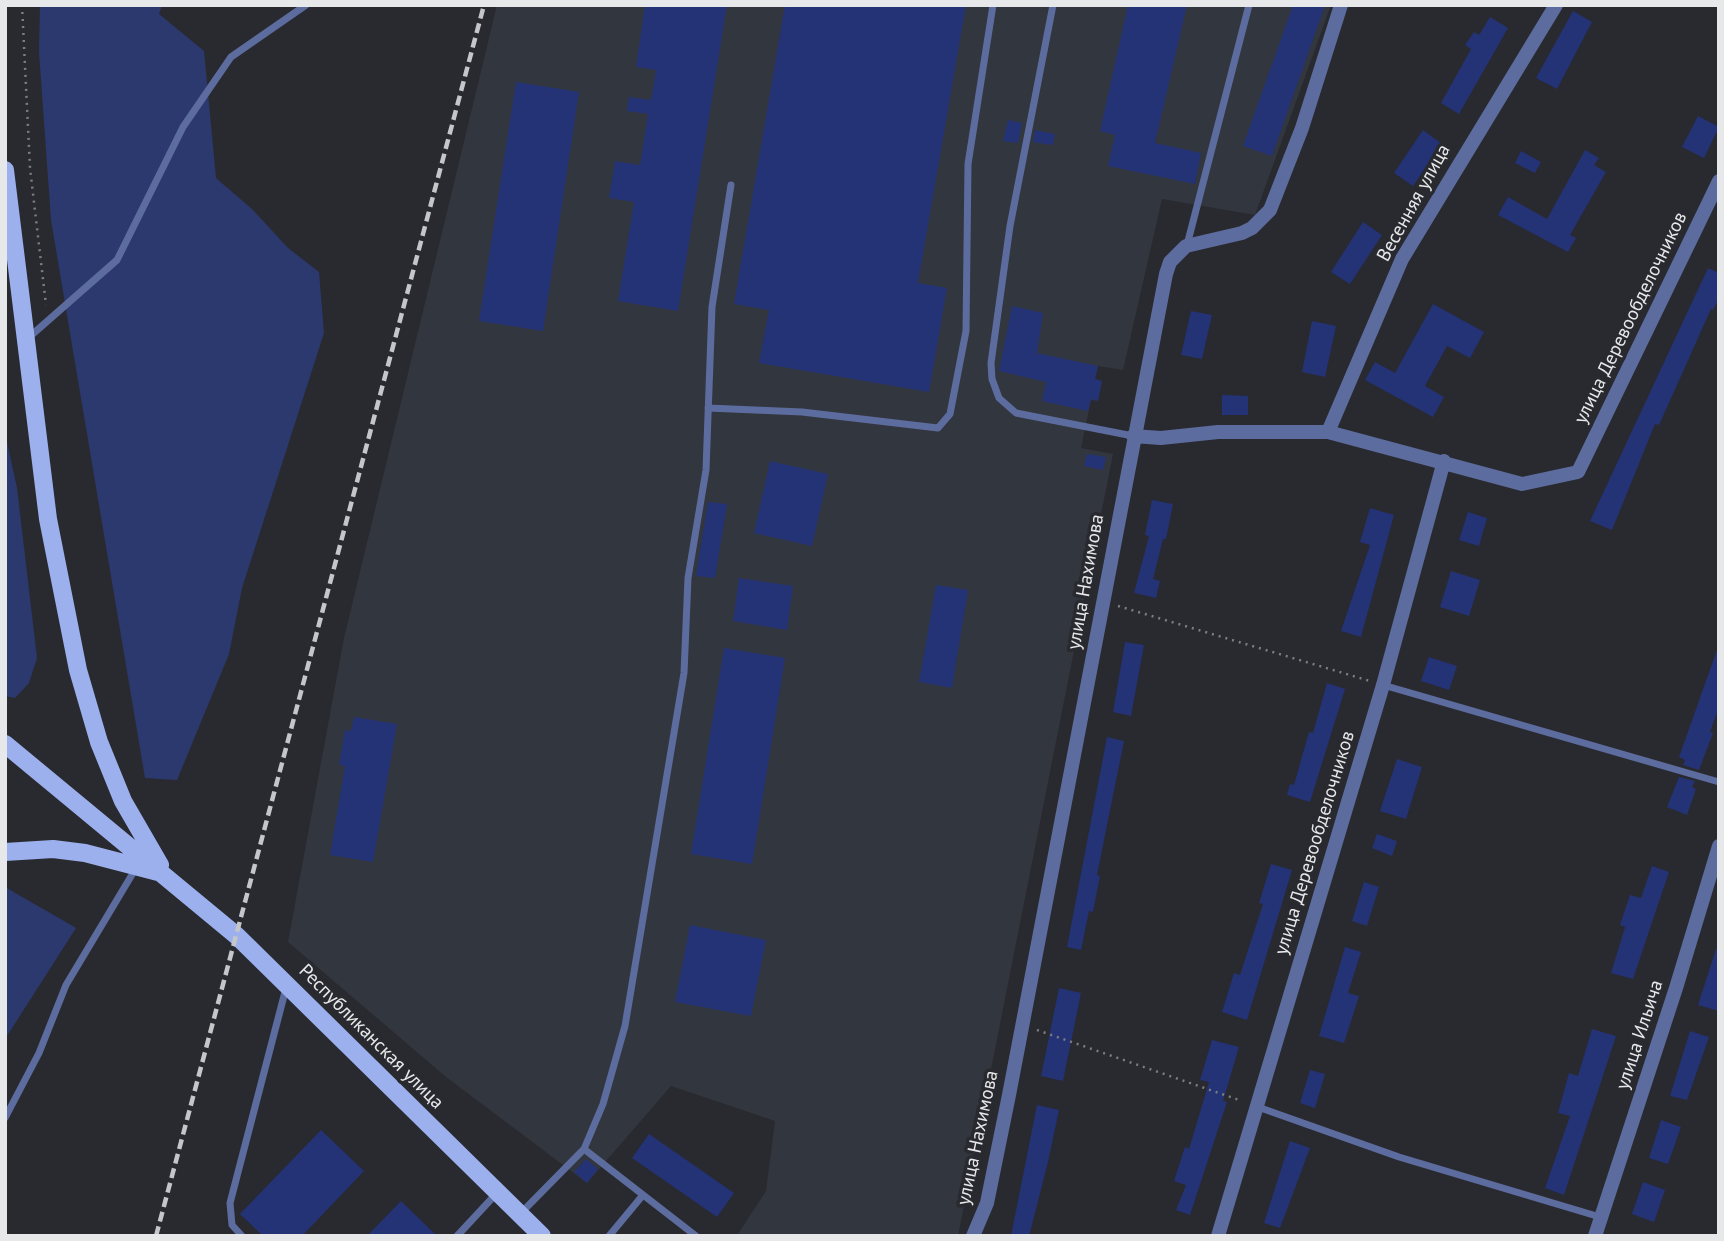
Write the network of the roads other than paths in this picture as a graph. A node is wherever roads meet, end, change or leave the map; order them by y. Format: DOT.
graph roads {
  1 [pos="306,5"];
  2 [pos="993,5"];
  3 [pos="1053,5"];
  4 [pos="1250,5"];
  5 [pos="1341,5"];
  6 [pos="1556,5"];
  7 [pos="5,170"];
  8 [pos="1719,181"];
  9 [pos="731,185"];
  10 [pos="1186,246"];
  11 [pos="26,339"];
  12 [pos="708,408"];
  13 [pos="1328,432"];
  14 [pos="1133,436"];
  15 [pos="1444,461"];
  16 [pos="1383,685"];
  17 [pos="5,744"];
  18 [pos="1719,782"];
  19 [pos="1719,846"];
  20 [pos="5,852"];
  21 [pos="137,867"];
  22 [pos="164,874"];
  23 [pos="287,983"];
  24 [pos="1255,1106"];
  25 [pos="5,1118"];
  26 [pos="584,1149"];
  27 [pos="499,1191"];
  28 [pos="643,1195"];
  29 [pos="521,1213"];
  30 [pos="1600,1217"];
  31 [pos="242,1236"];
  32 [pos="457,1236"];
  33 [pos="542,1236"];
  34 [pos="609,1236"];
  35 [pos="696,1236"];
  36 [pos="973,1236"];
  37 [pos="1218,1236"];
  38 [pos="1595,1236"];
  1 -- 11 [label="lane"];
  2 -- 12 [label="lane"];
  3 -- 14 [label="lane"];
  4 -- 10 [label="lane"];
  5 -- 10 [label="street"];
  6 -- 13 [label="street, Весенняя улица"];
  7 -- 11 [label="main road"];
  8 -- 15 [label="street, улица Деревообделочников"];
  9 -- 12 [label="lane"];
  10 -- 14 [label="street, улица Нахимова"];
  11 -- 22 [label="main road"];
  12 -- 26 [label="lane"];
  13 -- 14 [label="street"];
  13 -- 15 [label="street"];
  14 -- 36 [label="street, улица Нахимова"];
  15 -- 16 [label="street, улица Деревообделочников"];
  16 -- 18 [label="lane"];
  16 -- 24 [label="street, улица Деревообделочников"];
  17 -- 22 [label="main road, Республиканская улица"];
  19 -- 30 [label="street, улица Ильича"];
  20 -- 21 [label="main road"];
  21 -- 22 [label="main road"];
  21 -- 25 [label="lane"];
  22 -- 23 [label="main road, Республиканская улица"];
  23 -- 27 [label="main road, Республиканская улица"];
  23 -- 31 [label="lane"];
  24 -- 30 [label="lane"];
  24 -- 37 [label="street, улица Деревообделочников"];
  26 -- 28 [label="lane"];
  26 -- 29 [label="lane"];
  27 -- 29 [label="main road, Республиканская улица"];
  27 -- 32 [label="lane"];
  28 -- 34 [label="lane"];
  28 -- 35 [label="lane"];
  29 -- 33 [label="main road, Республиканская улица"];
  30 -- 38 [label="street, улица Ильича"];
}
